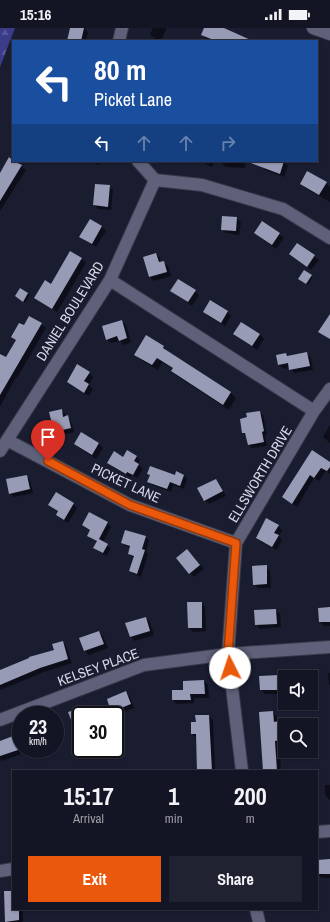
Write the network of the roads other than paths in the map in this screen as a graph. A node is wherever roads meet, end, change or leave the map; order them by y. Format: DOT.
graph roads {
  1 [pos="122,28"];
  2 [pos="313,28"];
  3 [pos="330,34"];
  4 [pos="119,40"];
  5 [pos="139,162"];
  6 [pos="154,180"];
  7 [pos="330,238"];
  8 [pos="110,280"];
  9 [pos="330,389"];
  10 [pos="314,411"];
  11 [pos="7,440"];
  12 [pos="0,451"];
  13 [pos="236,543"];
  14 [pos="330,647"];
  15 [pos="228,654"];
  16 [pos="0,720"];
  17 [pos="242,770"];
  18 [pos="330,831"];
  19 [pos="318,832"];
  20 [pos="12,869"];
  21 [pos="0,871"];
  22 [pos="256,910"];
  23 [pos="259,922"];
  1 -- 4 [label="street"];
  2 -- 3 [label="street"];
  5 -- 6 [label="street"];
  6 -- 7 [label="street"];
  6 -- 8 [label="street, DANIEL BOULEVARD"];
  8 -- 10 [label="street"];
  8 -- 11 [label="street, DANIEL BOULEVARD"];
  9 -- 10 [label="street, ELLSWORTH DRIVE"];
  10 -- 13 [label="street, ELLSWORTH DRIVE"];
  11 -- 12 [label="street, DANIEL BOULEVARD"];
  11 -- 13 [label="street, PICKET LANE"];
  13 -- 15 [label="street, ELLSWORTH DRIVE"];
  14 -- 15 [label="street, KELSEY PLACE"];
  15 -- 16 [label="street, KELSEY PLACE"];
  15 -- 17 [label="street, ELLSWORTH DRIVE"];
  18 -- 19 [label="street"];
  20 -- 21 [label="street"];
  22 -- 23 [label="street"];
}
